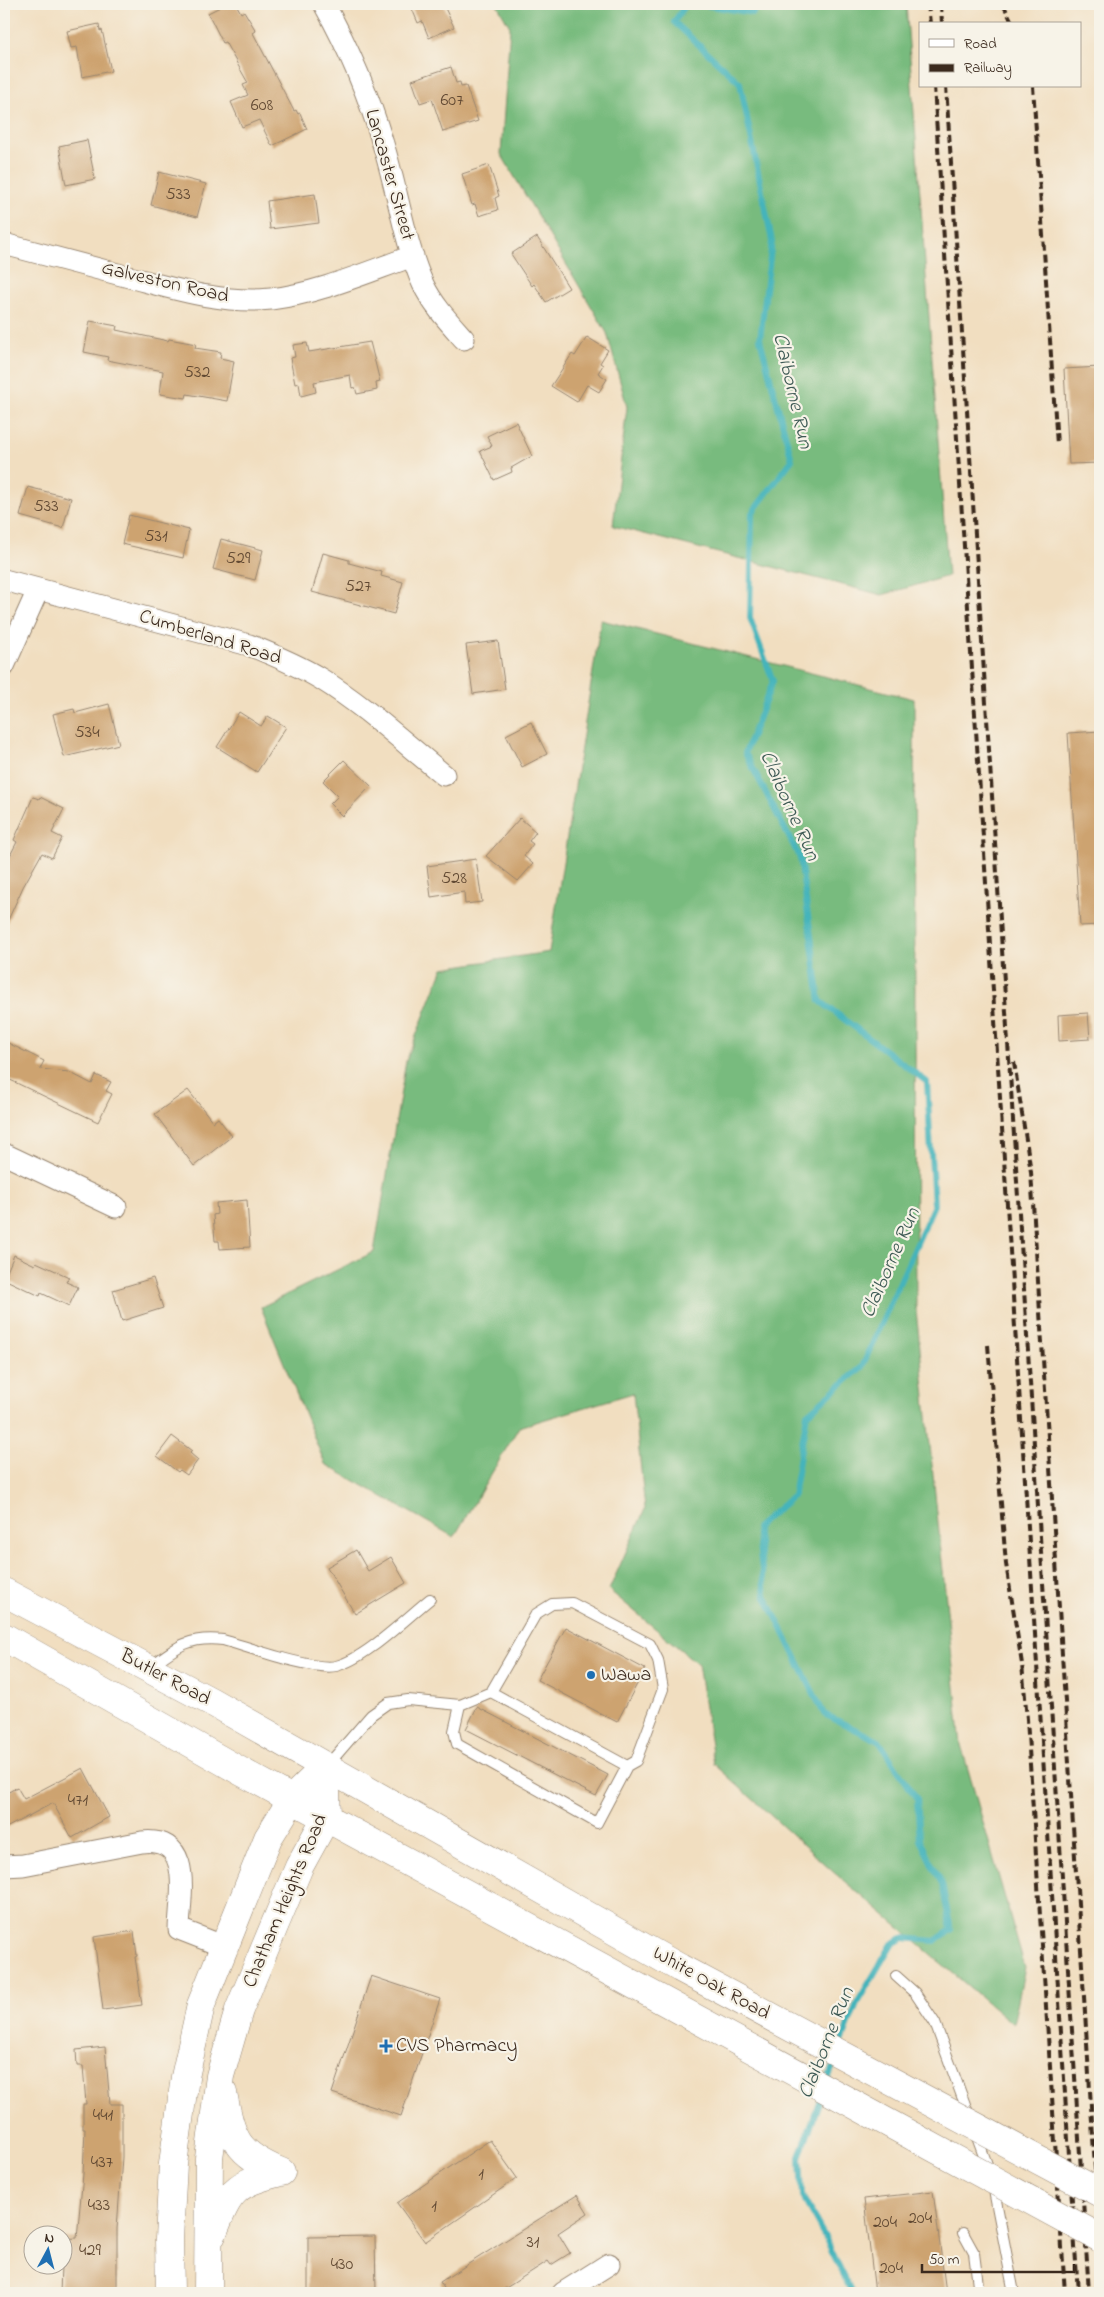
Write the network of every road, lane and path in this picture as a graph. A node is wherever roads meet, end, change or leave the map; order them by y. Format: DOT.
graph roads {
  1 [pos="324,4"];
  2 [pos="4,244"];
  3 [pos="413,256"];
  4 [pos="464,339"];
  5 [pos="4,580"];
  6 [pos="38,590"];
  7 [pos="4,666"];
  8 [pos="444,776"];
  9 [pos="4,1154"];
  10 [pos="116,1207"];
  11 [pos="4,1592"];
  12 [pos="430,1599"];
  13 [pos="4,1637"];
  14 [pos="148,1670"];
  15 [pos="491,1692"];
  16 [pos="460,1705"];
  17 [pos="627,1766"];
  18 [pos="326,1767"];
  19 [pos="293,1798"];
  20 [pos="327,1816"];
  21 [pos="4,1866"];
  22 [pos="225,1947"];
  23 [pos="896,1976"];
  24 [pos="220,2076"];
  25 [pos="1100,2193"];
  26 [pos="963,2233"];
  27 [pos="1100,2238"];
  28 [pos="207,2248"];
  29 [pos="609,2264"];
  30 [pos="170,2293"];
  31 [pos="208,2293"];
  32 [pos="563,2293"];
  33 [pos="979,2293"];
  34 [pos="1014,2293"];
  1 -- 3 [label="street, Lancaster Street"];
  2 -- 3 [label="street, Galveston Road"];
  3 -- 4 [label="street, Lancaster Street"];
  5 -- 6 [label="street, Cumberland Road"];
  6 -- 7 [label="street"];
  6 -- 8 [label="street, Cumberland Road"];
  9 -- 10 [label="street"];
  11 -- 14 [label="main road, Butler Road"];
  12 -- 14 [label="lane"];
  13 -- 19 [label="main road"];
  14 -- 18 [label="main road, Butler Road"];
  15 -- 16 [label="lane"];
  15 -- 17 [label="lane"];
  15 -- 17 [label="lane"];
  16 -- 17 [label="lane"];
  16 -- 18 [label="lane"];
  18 -- 19 [label="main road, Chatham Heights Road"];
  18 -- 20 [label="main road, Chatham Heights Road"];
  18 -- 25 [label="main road, White Oak Road, bridge"];
  19 -- 20 [label="main road, White Oak Road"];
  19 -- 22 [label="main road, Chatham Heights Road"];
  20 -- 24 [label="main road, Chatham Heights Road"];
  20 -- 27 [label="main road, White Oak Road, bridge"];
  21 -- 22 [label="street"];
  22 -- 30 [label="main road, Chatham Heights Road"];
  23 -- 34 [label="lane"];
  24 -- 28 [label="main road, Chatham Heights Road"];
  24 -- 28 [label="main road"];
  26 -- 33 [label="lane"];
  28 -- 31 [label="main road, Chatham Heights Road"];
  29 -- 32 [label="street"];
}
